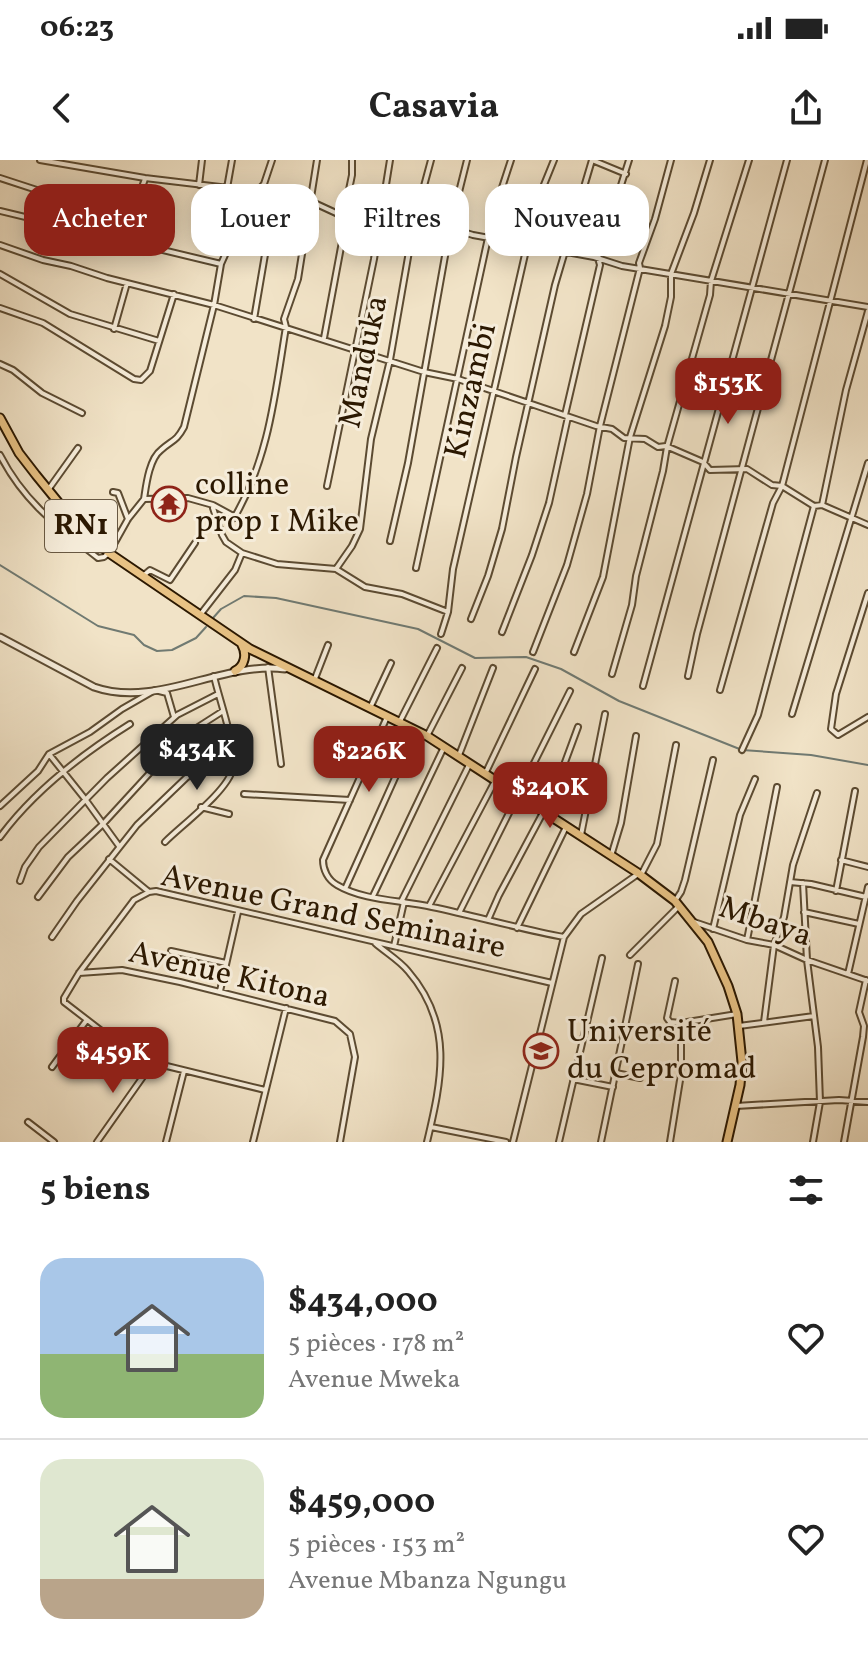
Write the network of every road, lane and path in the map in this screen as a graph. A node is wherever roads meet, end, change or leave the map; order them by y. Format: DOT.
graph roads {
  1 [pos="40,160"];
  2 [pos="202,160"];
  3 [pos="232,160"];
  4 [pos="272,160"];
  5 [pos="317,160"];
  6 [pos="352,160"];
  7 [pos="390,160"];
  8 [pos="431,160"];
  9 [pos="467,160"];
  10 [pos="511,160"];
  11 [pos="554,160"];
  12 [pos="592,160"];
  13 [pos="629,160"];
  14 [pos="671,160"];
  15 [pos="710,160"];
  16 [pos="749,160"];
  17 [pos="787,160"];
  18 [pos="825,160"];
  19 [pos="867,160"];
  20 [pos="626,174"];
  21 [pos="0,178"];
  22 [pos="145,178"];
  23 [pos="191,184"];
  24 [pos="199,184"];
  25 [pos="228,184"];
  26 [pos="263,184"];
  27 [pos="313,184"];
  28 [pos="351,184"];
  29 [pos="386,184"];
  30 [pos="425,184"];
  31 [pos="461,184"];
  32 [pos="504,184"];
  33 [pos="544,184"];
  34 [pos="585,184"];
  35 [pos="0,211"];
  36 [pos="0,245"];
  37 [pos="485,252"];
  38 [pos="225,256"];
  39 [pos="265,256"];
  40 [pos="302,256"];
  41 [pos="339,256"];
  42 [pos="373,256"];
  43 [pos="408,256"];
  44 [pos="445,256"];
  45 [pos="525,256"];
  46 [pos="565,256"];
  47 [pos="587,256"];
  48 [pos="598,258"];
  49 [pos="221,264"];
  50 [pos="640,268"];
  51 [pos="0,274"];
  52 [pos="671,274"];
  53 [pos="711,281"];
  54 [pos="127,283"];
  55 [pos="750,288"];
  56 [pos="174,294"];
  57 [pos="790,295"];
  58 [pos="830,302"];
  59 [pos="214,305"];
  60 [pos="0,308"];
  61 [pos="868,309"];
  62 [pos="254,319"];
  63 [pos="286,327"];
  64 [pos="114,329"];
  65 [pos="324,339"];
  66 [pos="159,341"];
  67 [pos="355,349"];
  68 [pos="390,360"];
  69 [pos="0,364"];
  70 [pos="424,372"];
  71 [pos="458,379"];
  72 [pos="495,392"];
  73 [pos="528,403"];
  74 [pos="82,413"];
  75 [pos="567,416"];
  76 [pos="0,418"];
  77 [pos="600,426"];
  78 [pos="630,437"];
  79 [pos="667,447"];
  80 [pos="78,448"];
  81 [pos="0,455"];
  82 [pos="703,462"];
  83 [pos="868,463"];
  84 [pos="743,469"];
  85 [pos="327,486"];
  86 [pos="782,486"];
  87 [pos="48,490"];
  88 [pos="113,492"];
  89 [pos="144,499"];
  90 [pos="213,505"];
  91 [pos="822,505"];
  92 [pos="814,506"];
  93 [pos="234,518"];
  94 [pos="128,519"];
  95 [pos="852,519"];
  96 [pos="248,524"];
  97 [pos="868,525"];
  98 [pos="390,541"];
  99 [pos="195,543"];
  100 [pos="109,553"];
  101 [pos="242,553"];
  102 [pos="416,568"];
  103 [pos="336,569"];
  104 [pos="144,575"];
  105 [pos="868,593"];
  106 [pos="448,612"];
  107 [pos="200,615"];
  108 [pos="471,619"];
  109 [pos="502,632"];
  110 [pos="441,634"];
  111 [pos="0,637"];
  112 [pos="238,640"];
  113 [pos="328,645"];
  114 [pos="437,648"];
  115 [pos="533,652"];
  116 [pos="574,652"];
  117 [pos="391,663"];
  118 [pos="268,667"];
  119 [pos="462,668"];
  120 [pos="493,668"];
  121 [pos="290,669"];
  122 [pos="535,669"];
  123 [pos="235,671"];
  124 [pos="612,674"];
  125 [pos="214,676"];
  126 [pos="688,676"];
  127 [pos="314,681"];
  128 [pos="643,686"];
  129 [pos="155,690"];
  130 [pos="720,690"];
  131 [pos="570,691"];
  132 [pos="218,694"];
  133 [pos="370,708"];
  134 [pos="223,711"];
  135 [pos="605,714"];
  136 [pos="792,714"];
  137 [pos="174,717"];
  138 [pos="387,717"];
  139 [pos="868,717"];
  140 [pos="399,723"];
  141 [pos="130,724"];
  142 [pos="578,727"];
  143 [pos="416,731"];
  144 [pos="427,736"];
  145 [pos="636,736"];
  146 [pos="231,742"];
  147 [pos="676,745"];
  148 [pos="444,747"];
  149 [pos="742,750"];
  150 [pos="49,754"];
  151 [pos="458,757"];
  152 [pos="713,760"];
  153 [pos="281,764"];
  154 [pos="469,765"];
  155 [pos="62,772"];
  156 [pos="485,775"];
  157 [pos="755,779"];
  158 [pos="495,781"];
  159 [pos="777,787"];
  160 [pos="855,791"];
  161 [pos="817,793"];
  162 [pos="244,794"];
  163 [pos="518,796"];
  164 [pos="85,799"];
  165 [pos="351,800"];
  166 [pos="0,806"];
  167 [pos="201,807"];
  168 [pos="544,812"];
  169 [pos="229,814"];
  170 [pos="103,824"];
  171 [pos="566,827"];
  172 [pos="0,837"];
  173 [pos="581,837"];
  174 [pos="165,842"];
  175 [pos="119,846"];
  176 [pos="611,856"];
  177 [pos="109,859"];
  178 [pos="841,860"];
  179 [pos="868,867"];
  180 [pos="640,874"];
  181 [pos="20,881"];
  182 [pos="790,882"];
  183 [pos="803,883"];
  184 [pos="868,887"];
  185 [pos="345,889"];
  186 [pos="836,891"];
  187 [pos="149,892"];
  188 [pos="373,896"];
  189 [pos="38,897"];
  190 [pos="867,897"];
  191 [pos="403,902"];
  192 [pos="677,904"];
  193 [pos="429,906"];
  194 [pos="239,911"];
  195 [pos="804,912"];
  196 [pos="459,913"];
  197 [pos="488,920"];
  198 [pos="694,922"];
  199 [pos="859,924"];
  200 [pos="517,928"];
  201 [pos="713,929"];
  202 [pos="52,937"];
  203 [pos="564,937"];
  204 [pos="747,940"];
  205 [pos="373,941"];
  206 [pos="774,945"];
  207 [pos="394,946"];
  208 [pos="171,951"];
  209 [pos="630,955"];
  210 [pos="602,958"];
  211 [pos="807,960"];
  212 [pos="226,963"];
  213 [pos="638,964"];
  214 [pos="79,973"];
  215 [pos="848,974"];
  216 [pos="675,981"];
  217 [pos="867,981"];
  218 [pos="552,983"];
  219 [pos="220,991"];
  220 [pos="286,1008"];
  221 [pos="737,1014"];
  222 [pos="814,1016"];
  223 [pos="86,1021"];
  224 [pos="764,1022"];
  225 [pos="681,1023"];
  226 [pos="739,1026"];
  227 [pos="152,1064"];
  228 [pos="52,1067"];
  229 [pos="184,1069"];
  230 [pos="616,1073"];
  231 [pos="640,1078"];
  232 [pos="573,1079"];
  233 [pos="613,1087"];
  234 [pos="265,1090"];
  235 [pos="854,1101"];
  236 [pos="820,1102"];
  237 [pos="868,1102"];
  238 [pos="736,1106"];
  239 [pos="28,1122"];
  240 [pos="431,1127"];
  241 [pos="54,1142"];
  242 [pos="97,1142"];
  243 [pos="166,1142"];
  244 [pos="253,1142"];
  245 [pos="340,1142"];
  246 [pos="427,1142"];
  247 [pos="506,1142"];
  248 [pos="513,1142"];
  249 [pos="559,1142"];
  250 [pos="601,1142"];
  251 [pos="670,1142"];
  252 [pos="727,1142"];
  253 [pos="813,1142"];
  254 [pos="844,1142"];
  1 -- 22 [label="street"];
  2 -- 24 [label="street"];
  3 -- 25 [label="street"];
  4 -- 26 [label="street"];
  5 -- 27 [label="street"];
  6 -- 28 [label="street"];
  7 -- 29 [label="street"];
  8 -- 30 [label="street, Manduka"];
  9 -- 31 [label="street"];
  10 -- 32 [label="street"];
  11 -- 33 [label="street, Kinzambi"];
  12 -- 20 [label="street"];
  12 -- 34 [label="street"];
  13 -- 20 [label="street"];
  14 -- 50 [label="street"];
  15 -- 52 [label="street"];
  16 -- 53 [label="street"];
  17 -- 55 [label="street"];
  18 -- 57 [label="street"];
  19 -- 58 [label="street"];
  20 -- 48 [label="street"];
  21 -- 22 [label="street"];
  22 -- 23 [label="street"];
  35 -- 49 [label="street"];
  36 -- 54 [label="street"];
  37 -- 71 [label="street"];
  38 -- 49 [label="street"];
  39 -- 62 [label="street"];
  40 -- 63 [label="street"];
  41 -- 65 [label="street"];
  42 -- 67 [label="street"];
  43 -- 68 [label="street, Manduka"];
  44 -- 70 [label="street"];
  45 -- 72 [label="street, Kinzambi"];
  46 -- 73 [label="street"];
  47 -- 48 [label="street"];
  48 -- 50 [label="street"];
  48 -- 75 [label="street"];
  49 -- 59 [label="street"];
  50 -- 52 [label="street"];
  50 -- 77 [label="street"];
  51 -- 64 [label="street"];
  52 -- 53 [label="street"];
  52 -- 78 [label="street"];
  53 -- 55 [label="street"];
  53 -- 79 [label="street"];
  54 -- 56 [label="street"];
  54 -- 64 [label="street"];
  55 -- 57 [label="street"];
  55 -- 82 [label="street"];
  56 -- 59 [label="street"];
  56 -- 66 [label="street"];
  57 -- 58 [label="street"];
  57 -- 84 [label="street"];
  58 -- 61 [label="street"];
  58 -- 86 [label="street"];
  59 -- 62 [label="street"];
  59 -- 89 [label="street"];
  60 -- 66 [label="street"];
  61 -- 91 [label="street"];
  62 -- 63 [label="street"];
  63 -- 65 [label="street"];
  63 -- 93 [label="street"];
  64 -- 66 [label="street"];
  65 -- 67 [label="street"];
  67 -- 68 [label="street"];
  67 -- 85 [label="street"];
  68 -- 70 [label="street"];
  68 -- 103 [label="street, Manduka"];
  69 -- 74 [label="street"];
  70 -- 71 [label="street"];
  70 -- 98 [label="street"];
  71 -- 72 [label="street"];
  71 -- 102 [label="street"];
  72 -- 73 [label="street"];
  72 -- 106 [label="street, Kinzambi"];
  73 -- 75 [label="street"];
  73 -- 108 [label="street"];
  75 -- 77 [label="street"];
  75 -- 109 [label="street"];
  76 -- 87 [label="highway, RN1"];
  77 -- 78 [label="street"];
  77 -- 115 [label="street"];
  78 -- 79 [label="street"];
  78 -- 116 [label="street"];
  79 -- 82 [label="street"];
  79 -- 124 [label="street"];
  80 -- 87 [label="street"];
  81 -- 100 [label="street"];
  82 -- 84 [label="street"];
  82 -- 128 [label="street"];
  83 -- 95 [label="street"];
  84 -- 86 [label="street"];
  84 -- 126 [label="street"];
  86 -- 92 [label="street"];
  86 -- 130 [label="street"];
  87 -- 100 [label="highway, RN1"];
  88 -- 94 [label="street"];
  89 -- 90 [label="street"];
  89 -- 94 [label="street"];
  90 -- 93 [label="street"];
  90 -- 101 [label="street"];
  91 -- 92 [label="street"];
  91 -- 95 [label="street"];
  92 -- 149 [label="street"];
  93 -- 96 [label="street"];
  94 -- 100 [label="street"];
  95 -- 97 [label="street"];
  95 -- 136 [label="street"];
  99 -- 104 [label="street"];
  100 -- 104 [label="highway, RN1"];
  101 -- 103 [label="street"];
  101 -- 107 [label="street"];
  103 -- 106 [label="street"];
  104 -- 107 [label="highway, RN1"];
  105 -- 139 [label="street"];
  106 -- 110 [label="street, Kinzambi"];
  107 -- 112 [label="highway, RN1"];
  111 -- 129 [label="street"];
  112 -- 121 [label="highway, RN1"];
  112 -- 123 [label="highway"];
  113 -- 127 [label="street"];
  114 -- 140 [label="street"];
  117 -- 133 [label="street"];
  118 -- 121 [label="street"];
  118 -- 123 [label="street"];
  118 -- 153 [label="street"];
  119 -- 144 [label="street"];
  120 -- 151 [label="street"];
  121 -- 127 [label="highway, RN1"];
  122 -- 156 [label="street"];
  123 -- 125 [label="street"];
  125 -- 129 [label="street"];
  125 -- 132 [label="street"];
  127 -- 133 [label="highway, RN1"];
  129 -- 137 [label="street"];
  129 -- 150 [label="street"];
  131 -- 163 [label="street"];
  132 -- 134 [label="street"];
  132 -- 137 [label="street"];
  133 -- 138 [label="highway, RN1"];
  134 -- 146 [label="street"];
  134 -- 170 [label="street"];
  135 -- 173 [label="street"];
  137 -- 164 [label="street"];
  138 -- 140 [label="highway, RN1"];
  138 -- 165 [label="street"];
  140 -- 143 [label="highway, RN1"];
  141 -- 155 [label="street"];
  142 -- 168 [label="street"];
  143 -- 144 [label="highway, RN1"];
  143 -- 185 [label="street"];
  144 -- 148 [label="highway, RN1"];
  145 -- 176 [label="street"];
  146 -- 167 [label="street"];
  146 -- 175 [label="street"];
  147 -- 180 [label="street"];
  148 -- 151 [label="highway, RN1"];
  148 -- 188 [label="street"];
  150 -- 155 [label="street"];
  150 -- 166 [label="street"];
  151 -- 154 [label="highway, RN1"];
  152 -- 192 [label="street"];
  154 -- 156 [label="highway, RN1"];
  154 -- 191 [label="street"];
  155 -- 164 [label="street"];
  155 -- 172 [label="street"];
  156 -- 158 [label="highway, RN1"];
  157 -- 201 [label="street"];
  158 -- 163 [label="highway, RN1"];
  158 -- 193 [label="street"];
  159 -- 204 [label="street"];
  160 -- 178 [label="street"];
  161 -- 182 [label="street"];
  162 -- 165 [label="street"];
  163 -- 168 [label="highway, RN1"];
  163 -- 196 [label="street"];
  164 -- 170 [label="street"];
  164 -- 181 [label="street"];
  165 -- 185 [label="street"];
  167 -- 169 [label="street"];
  167 -- 174 [label="street"];
  168 -- 171 [label="highway, RN1"];
  168 -- 197 [label="street"];
  170 -- 175 [label="street"];
  170 -- 189 [label="street"];
  171 -- 173 [label="highway, RN1"];
  171 -- 200 [label="street"];
  173 -- 176 [label="highway, RN1"];
  175 -- 177 [label="street"];
  176 -- 180 [label="highway, RN1"];
  177 -- 187 [label="street"];
  177 -- 202 [label="street"];
  178 -- 179 [label="street"];
  178 -- 186 [label="street"];
  180 -- 192 [label="highway, RN1"];
  180 -- 203 [label="street"];
  182 -- 183 [label="street"];
  182 -- 206 [label="street"];
  183 -- 186 [label="street"];
  183 -- 195 [label="street"];
  184 -- 190 [label="street"];
  185 -- 188 [label="street"];
  186 -- 190 [label="street"];
  187 -- 194 [label="street, Avenue Grand Seminaire"];
  187 -- 214 [label="street, Avenue Grand Seminaire"];
  188 -- 191 [label="street"];
  190 -- 199 [label="street"];
  191 -- 193 [label="street"];
  191 -- 207 [label="street"];
  192 -- 198 [label="highway, RN1"];
  192 -- 209 [label="street"];
  193 -- 196 [label="street"];
  194 -- 205 [label="street, Avenue Grand Seminaire"];
  194 -- 212 [label="street"];
  195 -- 199 [label="street"];
  195 -- 211 [label="street"];
  196 -- 197 [label="street"];
  197 -- 200 [label="street"];
  198 -- 201 [label="street, Mbaya"];
  198 -- 221 [label="highway, RN1"];
  199 -- 215 [label="street"];
  200 -- 203 [label="street"];
  201 -- 204 [label="street, Mbaya"];
  203 -- 218 [label="street"];
  204 -- 206 [label="street, Mbaya"];
  205 -- 207 [label="street, Avenue Grand Seminaire"];
  205 -- 240 [label="street"];
  206 -- 211 [label="street, Mbaya"];
  206 -- 224 [label="street"];
  207 -- 218 [label="street, Avenue Grand Seminaire"];
  208 -- 212 [label="street"];
  210 -- 232 [label="street"];
  211 -- 215 [label="street, Mbaya"];
  211 -- 222 [label="street"];
  212 -- 219 [label="street"];
  213 -- 230 [label="street"];
  214 -- 219 [label="street, Avenue Kitona"];
  214 -- 223 [label="street, Avenue Grand Seminaire"];
  215 -- 217 [label="street, Mbaya"];
  216 -- 225 [label="street"];
  217 -- 235 [label="street"];
  218 -- 248 [label="street"];
  219 -- 220 [label="street, Avenue Kitona"];
  220 -- 234 [label="street"];
  220 -- 245 [label="street, Avenue Kitona"];
  221 -- 225 [label="street"];
  221 -- 226 [label="highway, RN1"];
  222 -- 224 [label="street"];
  222 -- 236 [label="street"];
  223 -- 227 [label="street"];
  223 -- 228 [label="street"];
  224 -- 226 [label="street"];
  225 -- 251 [label="street"];
  226 -- 238 [label="highway, RN1"];
  227 -- 229 [label="street"];
  227 -- 242 [label="street"];
  229 -- 234 [label="street"];
  229 -- 243 [label="street"];
  230 -- 231 [label="street"];
  230 -- 233 [label="street"];
  232 -- 233 [label="street"];
  232 -- 249 [label="street"];
  233 -- 250 [label="street"];
  234 -- 244 [label="street"];
  235 -- 236 [label="street"];
  235 -- 237 [label="street"];
  235 -- 254 [label="street"];
  236 -- 238 [label="street"];
  236 -- 253 [label="street"];
  238 -- 252 [label="highway, RN1"];
  239 -- 241 [label="street"];
  240 -- 246 [label="street"];
  240 -- 247 [label="street"];
}
